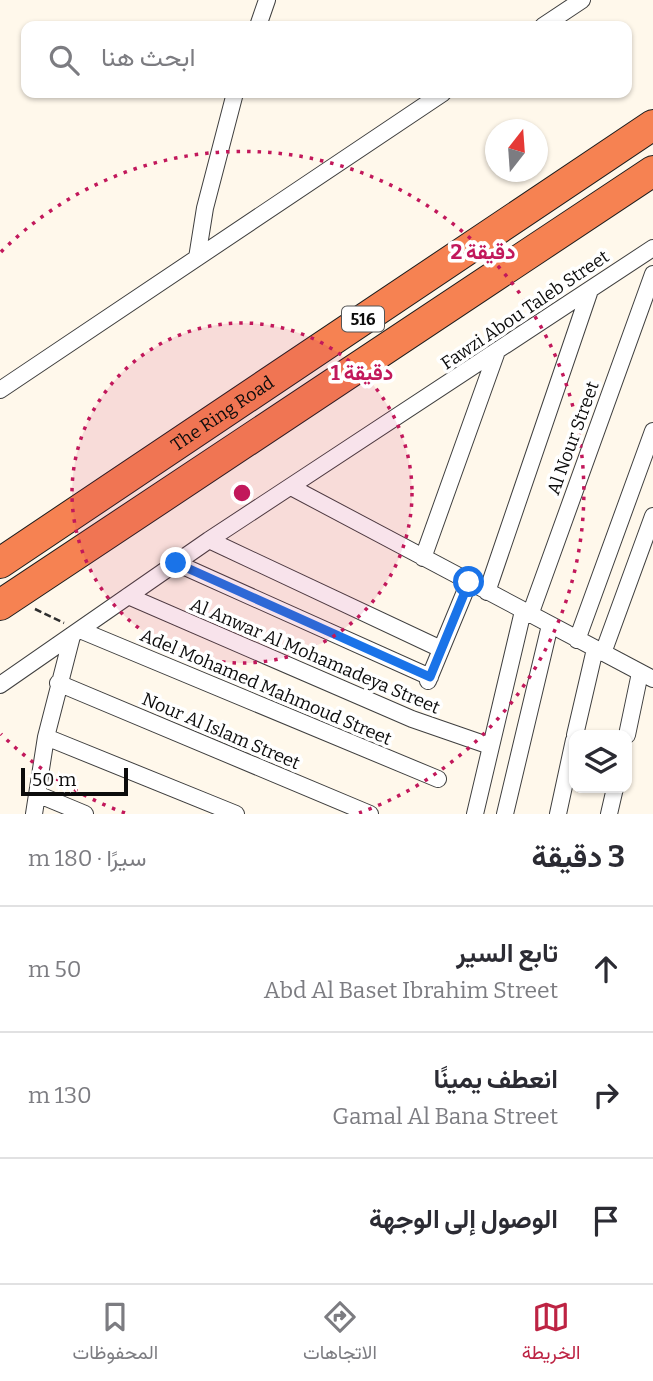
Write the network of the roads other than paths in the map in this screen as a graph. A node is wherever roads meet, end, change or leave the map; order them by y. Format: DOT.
graph roads {
  1 [pos="267,0"];
  2 [pos="582,0"];
  3 [pos="260,21"];
  4 [pos="550,21"];
  5 [pos="234,98"];
  6 [pos="436,98"];
  7 [pos="653,125"];
  8 [pos="653,172"];
  9 [pos="653,248"];
  10 [pos="197,258"];
  11 [pos="653,274"];
  12 [pos="589,293"];
  13 [pos="496,354"];
  14 [pos="0,390"];
  15 [pos="653,431"];
  16 [pos="291,486"];
  17 [pos="653,516"];
  18 [pos="209,540"];
  19 [pos="423,558"];
  20 [pos="0,563"];
  21 [pos="176,563"];
  22 [pos="469,582"];
  23 [pos="487,592"];
  24 [pos="128,596"];
  25 [pos="6,601"];
  26 [pos="526,613"];
  27 [pos="550,625"];
  28 [pos="72,629"];
  29 [pos="577,640"];
  30 [pos="441,649"];
  31 [pos="599,651"];
  32 [pos="649,673"];
  33 [pos="58,683"];
  34 [pos="0,685"];
  35 [pos="577,730"];
  36 [pos="629,730"];
  37 [pos="46,737"];
  38 [pos="490,746"];
  39 [pos="569,765"];
  40 [pos="438,779"];
  41 [pos="614,793"];
  42 [pos="37,794"];
  43 [pos="34,814"];
  44 [pos="85,814"];
  45 [pos="236,814"];
  46 [pos="370,814"];
  47 [pos="475,814"];
  48 [pos="505,814"];
  49 [pos="558,814"];
  50 [pos="609,814"];
  1 -- 3 [label="street"];
  2 -- 4 [label="street"];
  5 -- 10 [label="street"];
  6 -- 10 [label="street"];
  7 -- 20 [label="highway, The Ring Road / 516"];
  8 -- 25 [label="highway, The Ring Road / 516"];
  9 -- 12 [label="street, Fawzi Abou Taleb Street"];
  10 -- 14 [label="street"];
  11 -- 26 [label="street, Al Nour Street"];
  12 -- 13 [label="street, Fawzi Abou Taleb Street"];
  12 -- 23 [label="street"];
  13 -- 16 [label="street, Fawzi Abou Taleb Street"];
  13 -- 19 [label="street"];
  15 -- 29 [label="street"];
  16 -- 18 [label="street, Fawzi Abou Taleb Street"];
  16 -- 19 [label="street"];
  17 -- 31 [label="street"];
  18 -- 21 [label="street, Fawzi Abou Taleb Street"];
  18 -- 30 [label="street"];
  19 -- 22 [label="street"];
  21 -- 24 [label="street, Fawzi Abou Taleb Street"];
  21 -- 30 [label="street"];
  22 -- 23 [label="street"];
  22 -- 30 [label="street"];
  23 -- 26 [label="street"];
  24 -- 28 [label="street, Fawzi Abou Taleb Street"];
  24 -- 38 [label="street, Al Anwar Al Mohamadeya Street"];
  26 -- 27 [label="street"];
  26 -- 38 [label="street, Al Nour Street"];
  27 -- 29 [label="street"];
  27 -- 48 [label="street"];
  28 -- 33 [label="street"];
  28 -- 34 [label="street, Fawzi Abou Taleb Street"];
  28 -- 40 [label="street, Adel Mohamed Mahmoud Street"];
  29 -- 31 [label="street"];
  31 -- 32 [label="street"];
  31 -- 35 [label="street"];
  32 -- 36 [label="street"];
  33 -- 37 [label="street"];
  33 -- 46 [label="street, Nour Al Islam Street"];
  37 -- 42 [label="street"];
  37 -- 45 [label="street"];
  38 -- 47 [label="street, Al Nour Street"];
  39 -- 49 [label="street"];
  41 -- 50 [label="street"];
  42 -- 43 [label="street"];
  42 -- 44 [label="street"];
}
